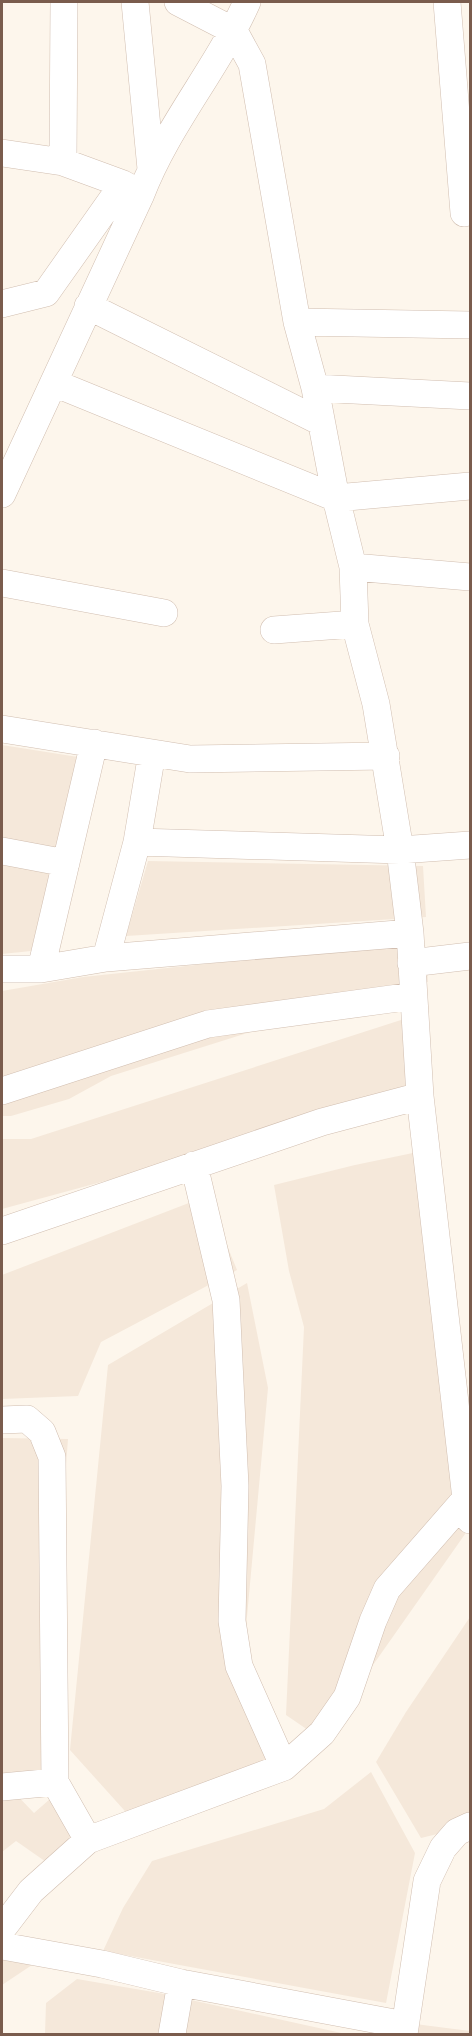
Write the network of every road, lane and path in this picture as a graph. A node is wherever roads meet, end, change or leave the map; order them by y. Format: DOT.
graph roads {
  1 [pos="64,2"];
  2 [pos="135,2"];
  3 [pos="178,2"];
  4 [pos="247,2"];
  5 [pos="447,2"];
  6 [pos="234,31"];
  7 [pos="464,119"];
  8 [pos="2,153"];
  9 [pos="63,162"];
  10 [pos="151,169"];
  11 [pos="132,189"];
  12 [pos="464,213"];
  13 [pos="2,304"];
  14 [pos="88,306"];
  15 [pos="297,322"];
  16 [pos="471,325"];
  17 [pos="54,383"];
  18 [pos="315,388"];
  19 [pos="471,396"];
  20 [pos="321,422"];
  21 [pos="8,462"];
  22 [pos="471,486"];
  23 [pos="2,494"];
  24 [pos="336,498"];
  25 [pos="353,567"];
  26 [pos="471,577"];
  27 [pos="2,583"];
  28 [pos="164,614"];
  29 [pos="355,624"];
  30 [pos="274,630"];
  31 [pos="2,729"];
  32 [pos="94,743"];
  33 [pos="152,753"];
  34 [pos="386,756"];
  35 [pos="137,842"];
  36 [pos="471,845"];
  37 [pos="400,850"];
  38 [pos="2,851"];
  39 [pos="66,863"];
  40 [pos="410,933"];
  41 [pos="471,956"];
  42 [pos="106,958"];
  43 [pos="411,963"];
  44 [pos="2,969"];
  45 [pos="41,969"];
  46 [pos="412,996"];
  47 [pos="2,1091"];
  48 [pos="420,1096"];
  49 [pos="194,1165"];
  50 [pos="2,1231"];
  51 [pos="2,1420"];
  52 [pos="469,1505"];
  53 [pos="284,1767"];
  54 [pos="55,1782"];
  55 [pos="2,1787"];
  56 [pos="469,1831"];
  57 [pos="88,1840"];
  58 [pos="2,1929"];
  59 [pos="2,1946"];
  60 [pos="181,1983"];
  61 [pos="405,2030"];
  62 [pos="172,2034"];
  1 -- 9 [label="street"];
  2 -- 10 [label="street"];
  3 -- 6 [label="street"];
  4 -- 6 [label="street"];
  5 -- 7 [label="street"];
  6 -- 10 [label="street"];
  6 -- 15 [label="street"];
  7 -- 12 [label="street"];
  8 -- 9 [label="street"];
  9 -- 11 [label="street"];
  10 -- 11 [label="street"];
  11 -- 13 [label="street"];
  11 -- 14 [label="street"];
  14 -- 17 [label="street"];
  14 -- 20 [label="street"];
  15 -- 16 [label="street"];
  15 -- 18 [label="street"];
  17 -- 21 [label="street"];
  17 -- 24 [label="street"];
  18 -- 19 [label="street"];
  18 -- 20 [label="street"];
  20 -- 24 [label="street"];
  21 -- 23 [label="street"];
  22 -- 24 [label="street"];
  24 -- 25 [label="street"];
  25 -- 26 [label="street"];
  25 -- 29 [label="street"];
  27 -- 28 [label="street"];
  29 -- 30 [label="street"];
  29 -- 34 [label="street"];
  31 -- 32 [label="street"];
  32 -- 33 [label="street"];
  32 -- 39 [label="street"];
  33 -- 34 [label="street"];
  33 -- 35 [label="street"];
  34 -- 37 [label="street"];
  35 -- 37 [label="street"];
  35 -- 42 [label="street"];
  36 -- 37 [label="street"];
  37 -- 40 [label="street"];
  38 -- 39 [label="street"];
  39 -- 45 [label="street"];
  40 -- 42 [label="street"];
  40 -- 43 [label="street"];
  41 -- 43 [label="street"];
  42 -- 45 [label="street"];
  43 -- 46 [label="street"];
  44 -- 45 [label="street"];
  46 -- 47 [label="street"];
  46 -- 48 [label="street"];
  48 -- 49 [label="street"];
  48 -- 52 [label="street"];
  49 -- 50 [label="street"];
  49 -- 53 [label="street"];
  51 -- 54 [label="street"];
  52 -- 53 [label="street"];
  53 -- 57 [label="street"];
  54 -- 55 [label="street"];
  54 -- 57 [label="street"];
  56 -- 61 [label="street"];
  57 -- 58 [label="street"];
  59 -- 60 [label="street"];
  60 -- 61 [label="street"];
  60 -- 62 [label="street"];
}
